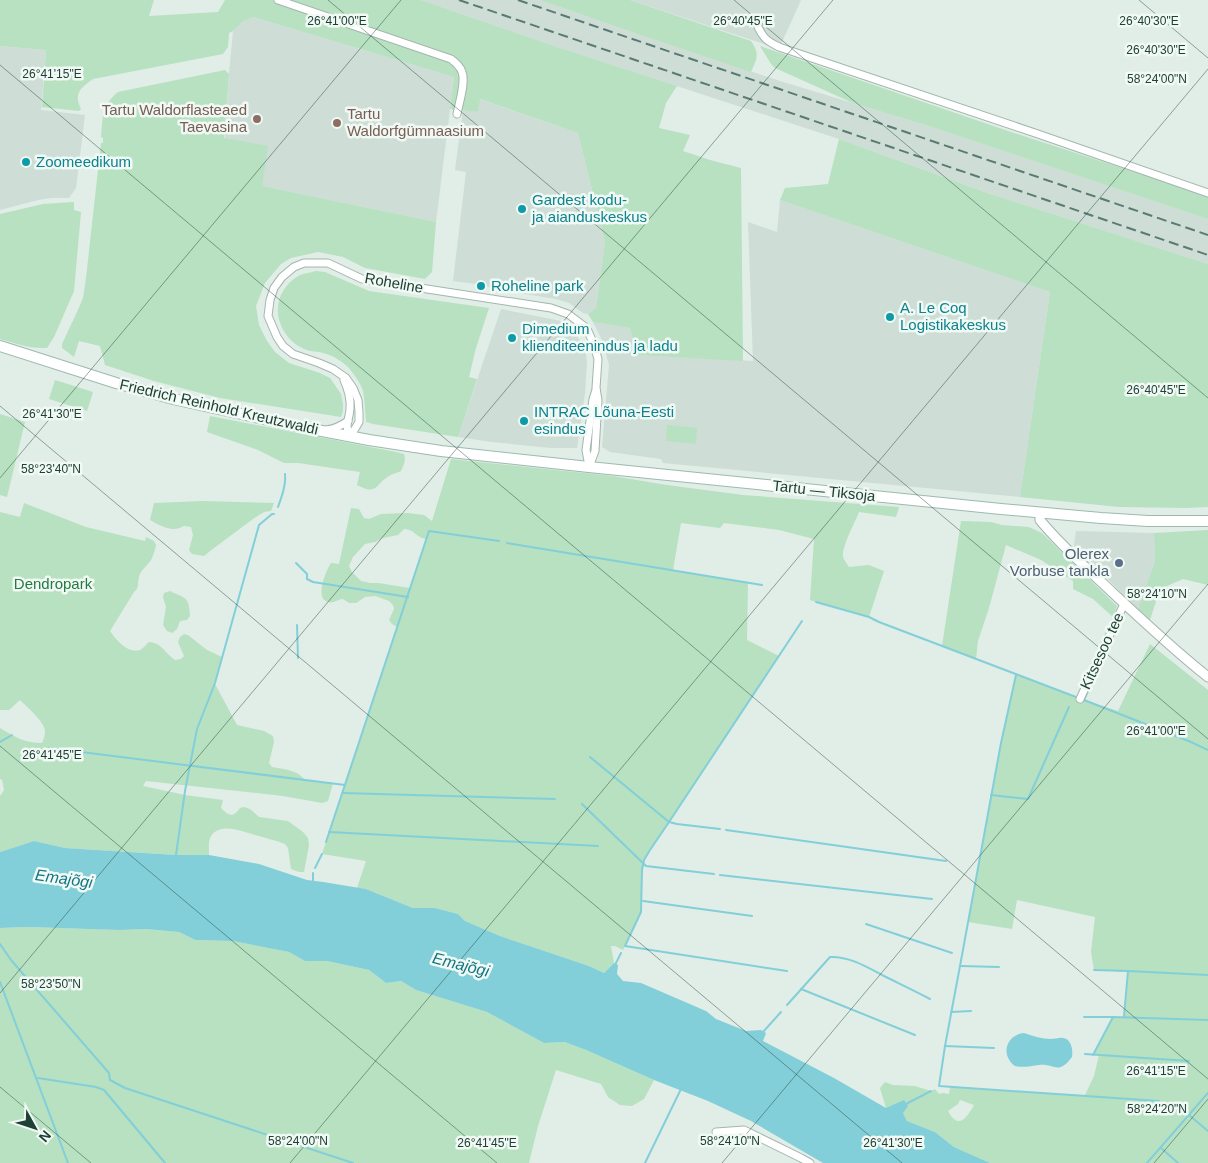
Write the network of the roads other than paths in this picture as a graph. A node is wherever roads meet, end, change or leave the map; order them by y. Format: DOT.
graph roads {
  1 [pos="278,0"];
  2 [pos="758,26"];
  3 [pos="458,114"];
  4 [pos="1208,193"];
  5 [pos="0,346"];
  6 [pos="342,375"];
  7 [pos="348,420"];
  8 [pos="320,431"];
  9 [pos="350,437"];
  10 [pos="441,451"];
  11 [pos="589,468"];
  12 [pos="1040,513"];
  13 [pos="1208,521"];
  14 [pos="1124,604"];
  15 [pos="1208,677"];
  16 [pos="1080,699"];
  17 [pos="716,1132"];
  18 [pos="810,1163"];
  1 -- 3 [label="street"];
  2 -- 4 [label="street"];
  5 -- 8 [label="main road, Friedrich Reinhold Kreutzwaldi"];
  6 -- 7 [label="street"];
  6 -- 9 [label="street, Roheline"];
  6 -- 11 [label="street, Roheline"];
  7 -- 8 [label="street"];
  7 -- 9 [label="street"];
  8 -- 9 [label="main road, Friedrich Reinhold Kreutzwaldi"];
  9 -- 10 [label="main road, Friedrich Reinhold Kreutzwaldi"];
  10 -- 11 [label="main road, Tartu — Tiksoja"];
  11 -- 12 [label="main road, Tartu — Tiksoja"];
  12 -- 13 [label="main road, Tartu — Tiksoja"];
  12 -- 14 [label="street"];
  14 -- 15 [label="street"];
  14 -- 16 [label="street, Kitsesoo tee"];
  17 -- 18 [label="street"];
}
